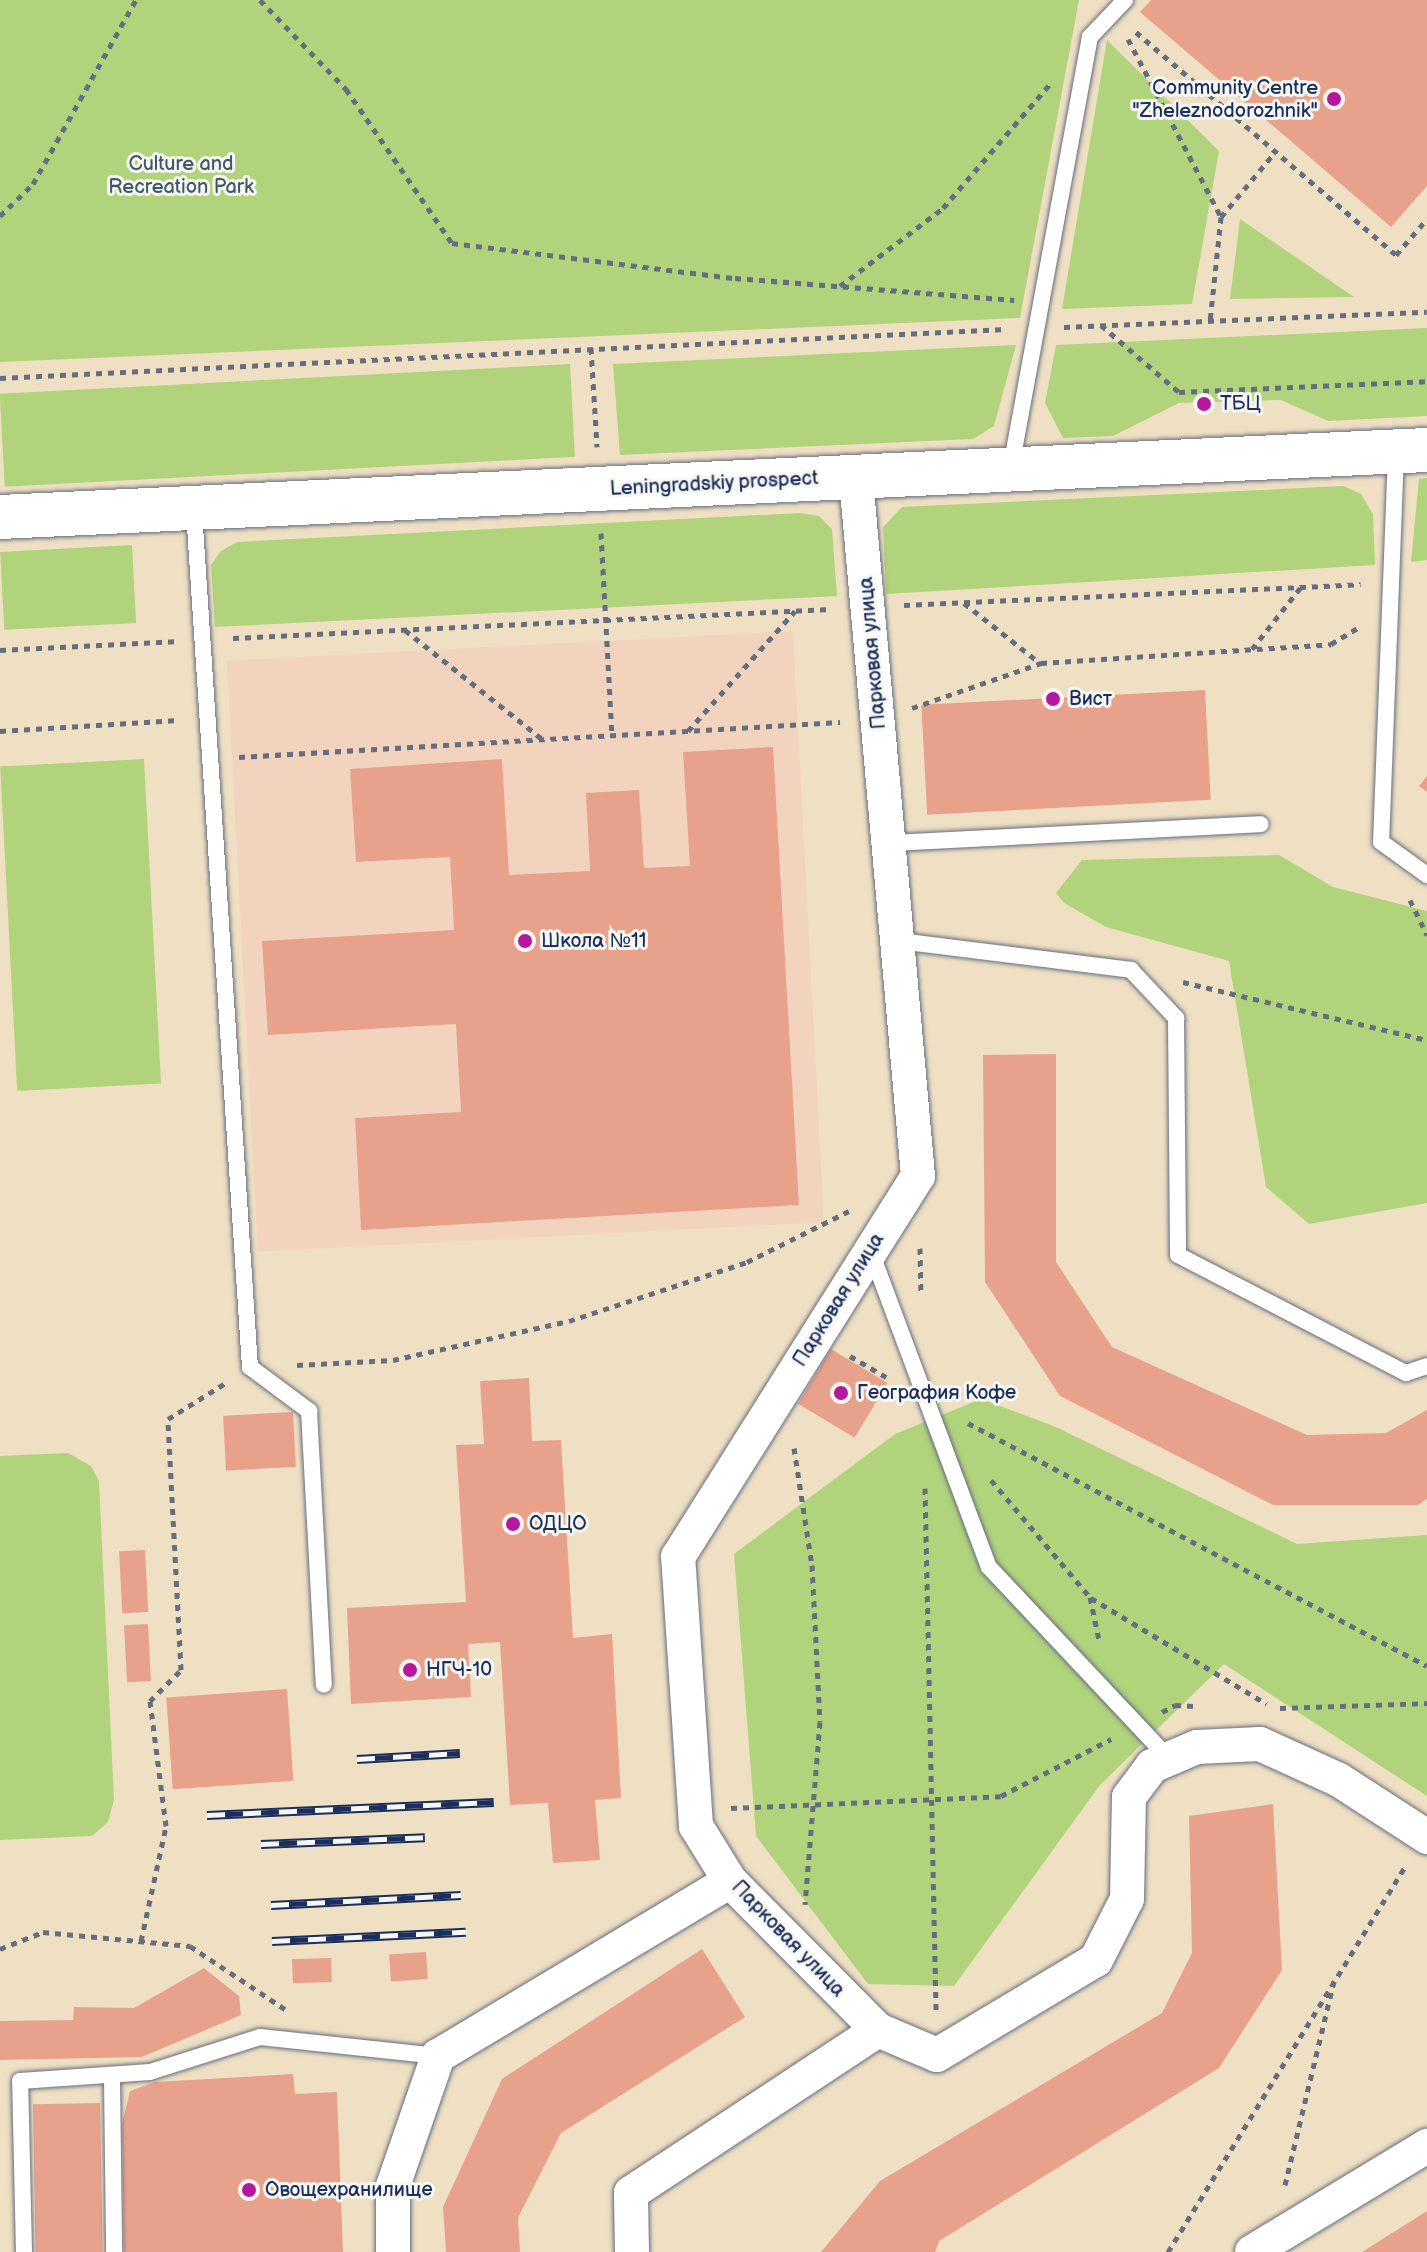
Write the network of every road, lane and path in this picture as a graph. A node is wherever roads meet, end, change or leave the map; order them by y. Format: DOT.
graph roads {
  1 [pos="136,0"];
  2 [pos="260,0"];
  3 [pos="1120,6"];
  4 [pos="1090,37"];
  5 [pos="1276,151"];
  6 [pos="0,216"];
  7 [pos="1221,217"];
  8 [pos="1427,219"];
  9 [pos="839,287"];
  10 [pos="1023,301"];
  11 [pos="1427,312"];
  12 [pos="1210,321"];
  13 [pos="1101,325"];
  14 [pos="1039,328"];
  15 [pos="0,378"];
  16 [pos="1427,381"];
  17 [pos="1411,450"];
  18 [pos="1011,469"];
  19 [pos="856,478"];
  20 [pos="194,507"];
  21 [pos="0,517"];
  22 [pos="1391,580"];
  23 [pos="1301,587"];
  24 [pos="964,603"];
  25 [pos="869,607"];
  26 [pos="1389,609"];
  27 [pos="796,610"];
  28 [pos="606,619"];
  29 [pos="404,629"];
  30 [pos="202,639"];
  31 [pos="1252,649"];
  32 [pos="0,650"];
  33 [pos="1041,663"];
  34 [pos="207,718"];
  35 [pos="880,720"];
  36 [pos="0,731"];
  37 [pos="688,731"];
  38 [pos="612,735"];
  39 [pos="543,739"];
  40 [pos="210,759"];
  41 [pos="1261,824"];
  42 [pos="890,843"];
  43 [pos="1427,875"];
  44 [pos="899,941"];
  45 [pos="1131,970"];
  46 [pos="1427,1040"];
  47 [pos="918,1176"];
  48 [pos="871,1251"];
  49 [pos="921,1298"];
  50 [pos="816,1338"];
  51 [pos="1427,1366"];
  52 [pos="250,1367"];
  53 [pos="927,1402"];
  54 [pos="791,1431"];
  55 [pos="980,1467"];
  56 [pos="925,1479"];
  57 [pos="1090,1597"];
  58 [pos="1427,1666"];
  59 [pos="324,1685"];
  60 [pos="1112,1698"];
  61 [pos="1427,1703"];
  62 [pos="1203,1706"];
  63 [pos="1259,1708"];
  64 [pos="1274,1709"];
  65 [pos="1137,1725"];
  66 [pos="1169,1759"];
  67 [pos="931,1799"];
  68 [pos="814,1804"];
  69 [pos="694,1810"];
  70 [pos="1426,1837"];
  71 [pos="730,1881"];
  72 [pos="141,1941"];
  73 [pos="0,1949"];
  74 [pos="801,1953"];
  75 [pos="1335,1976"];
  76 [pos="290,2012"];
  77 [pos="878,2030"];
  78 [pos="937,2055"];
  79 [pos="438,2056"];
  80 [pos="112,2078"];
  81 [pos="1427,2146"];
  82 [pos="1262,2246"];
  83 [pos="24,2252"];
  84 [pos="114,2252"];
  85 [pos="393,2252"];
  86 [pos="632,2252"];
  87 [pos="1168,2252"];
  1 -- 6 [label="path"];
  2 -- 9 [label="path"];
  3 -- 4 [label="lane"];
  3 -- 5 [label="path"];
  3 -- 7 [label="path"];
  4 -- 9 [label="path"];
  4 -- 14 [label="lane"];
  5 -- 7 [label="path"];
  5 -- 8 [label="path"];
  7 -- 12 [label="path"];
  9 -- 10 [label="path"];
  11 -- 12 [label="path"];
  12 -- 13 [label="path"];
  13 -- 14 [label="path"];
  13 -- 16 [label="path"];
  14 -- 15 [label="path"];
  14 -- 18 [label="lane"];
  17 -- 18 [label="street, Leningradskiy prospect"];
  17 -- 22 [label="lane"];
  18 -- 19 [label="street, Leningradskiy prospect"];
  19 -- 20 [label="street, Leningradskiy prospect"];
  19 -- 25 [label="street, Парковая улица"];
  20 -- 21 [label="street, Leningradskiy prospect"];
  20 -- 30 [label="lane"];
  22 -- 23 [label="path"];
  22 -- 26 [label="lane"];
  23 -- 24 [label="path"];
  23 -- 31 [label="path"];
  24 -- 25 [label="path"];
  24 -- 33 [label="path"];
  25 -- 27 [label="path"];
  25 -- 35 [label="street, Парковая улица"];
  26 -- 31 [label="path"];
  26 -- 43 [label="lane"];
  27 -- 28 [label="path"];
  27 -- 37 [label="path"];
  28 -- 29 [label="path"];
  28 -- 38 [label="path"];
  29 -- 30 [label="path"];
  29 -- 39 [label="path"];
  30 -- 32 [label="path"];
  30 -- 34 [label="lane"];
  31 -- 33 [label="path"];
  33 -- 35 [label="path"];
  34 -- 36 [label="path"];
  34 -- 40 [label="lane"];
  35 -- 37 [label="path"];
  35 -- 42 [label="street, Парковая улица"];
  37 -- 38 [label="path"];
  38 -- 39 [label="path"];
  39 -- 40 [label="path"];
  40 -- 52 [label="lane"];
  41 -- 42 [label="lane"];
  42 -- 44 [label="street, Парковая улица"];
  44 -- 45 [label="lane"];
  44 -- 47 [label="street, Парковая улица"];
  45 -- 46 [label="path"];
  45 -- 51 [label="lane"];
  47 -- 48 [label="street, Парковая улица"];
  47 -- 49 [label="path"];
  47 -- 52 [label="path"];
  48 -- 50 [label="street, Парковая улица"];
  48 -- 53 [label="lane"];
  50 -- 53 [label="path"];
  50 -- 69 [label="street, Парковая улица"];
  52 -- 59 [label="lane"];
  52 -- 72 [label="path"];
  53 -- 58 [label="path"];
  53 -- 60 [label="lane"];
  54 -- 68 [label="path"];
  55 -- 57 [label="path"];
  56 -- 67 [label="path"];
  57 -- 60 [label="path"];
  57 -- 64 [label="path"];
  60 -- 65 [label="lane"];
  61 -- 64 [label="path"];
  62 -- 65 [label="path"];
  63 -- 64 [label="path"];
  65 -- 66 [label="lane"];
  65 -- 67 [label="path"];
  66 -- 70 [label="street"];
  66 -- 78 [label="street"];
  67 -- 68 [label="path"];
  67 -- 78 [label="path"];
  68 -- 69 [label="path"];
  68 -- 74 [label="path"];
  69 -- 71 [label="street, Парковая улица"];
  70 -- 75 [label="path"];
  71 -- 74 [label="street, Парковая улица"];
  71 -- 79 [label="street"];
  72 -- 73 [label="path"];
  72 -- 76 [label="path"];
  74 -- 77 [label="street, Парковая улица"];
  75 -- 82 [label="path"];
  75 -- 87 [label="path"];
  77 -- 78 [label="street, Парковая улица"];
  77 -- 86 [label="street"];
  79 -- 80 [label="lane"];
  79 -- 85 [label="street"];
  80 -- 83 [label="lane"];
  80 -- 84 [label="lane"];
  81 -- 82 [label="street"];
}
